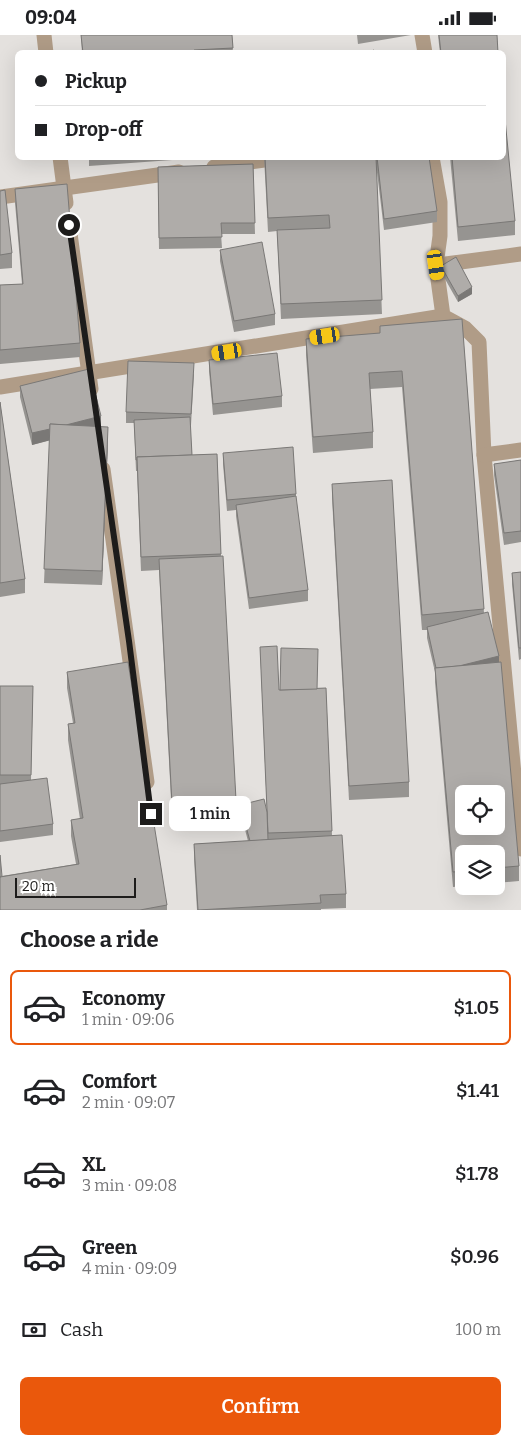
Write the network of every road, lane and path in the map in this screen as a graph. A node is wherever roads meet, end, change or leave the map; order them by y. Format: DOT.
graph roads {
  1 [pos="44,35"];
  2 [pos="422,35"];
  3 [pos="46,50"];
  4 [pos="424,50"];
  5 [pos="60,160"];
  6 [pos="266,160"];
  7 [pos="433,160"];
  8 [pos="64,187"];
  9 [pos="0,197"];
  10 [pos="521,253"];
  11 [pos="436,265"];
  12 [pos="443,317"];
  13 [pos="89,374"];
  14 [pos="0,387"];
  15 [pos="94,404"];
  16 [pos="521,450"];
  17 [pos="101,453"];
  18 [pos="484,455"];
  19 [pos="514,676"];
  20 [pos="148,795"];
  21 [pos="521,849"];
  1 -- 3 [label="street"];
  2 -- 4 [label="street"];
  5 -- 8 [label="street"];
  6 -- 8 [label="street"];
  7 -- 11 [label="street"];
  8 -- 9 [label="street"];
  8 -- 13 [label="street"];
  10 -- 11 [label="street"];
  11 -- 12 [label="street"];
  12 -- 13 [label="street"];
  12 -- 18 [label="street"];
  13 -- 14 [label="street"];
  13 -- 15 [label="street"];
  16 -- 18 [label="street"];
  17 -- 20 [label="street"];
  18 -- 19 [label="street"];
  19 -- 21 [label="street"];
}
